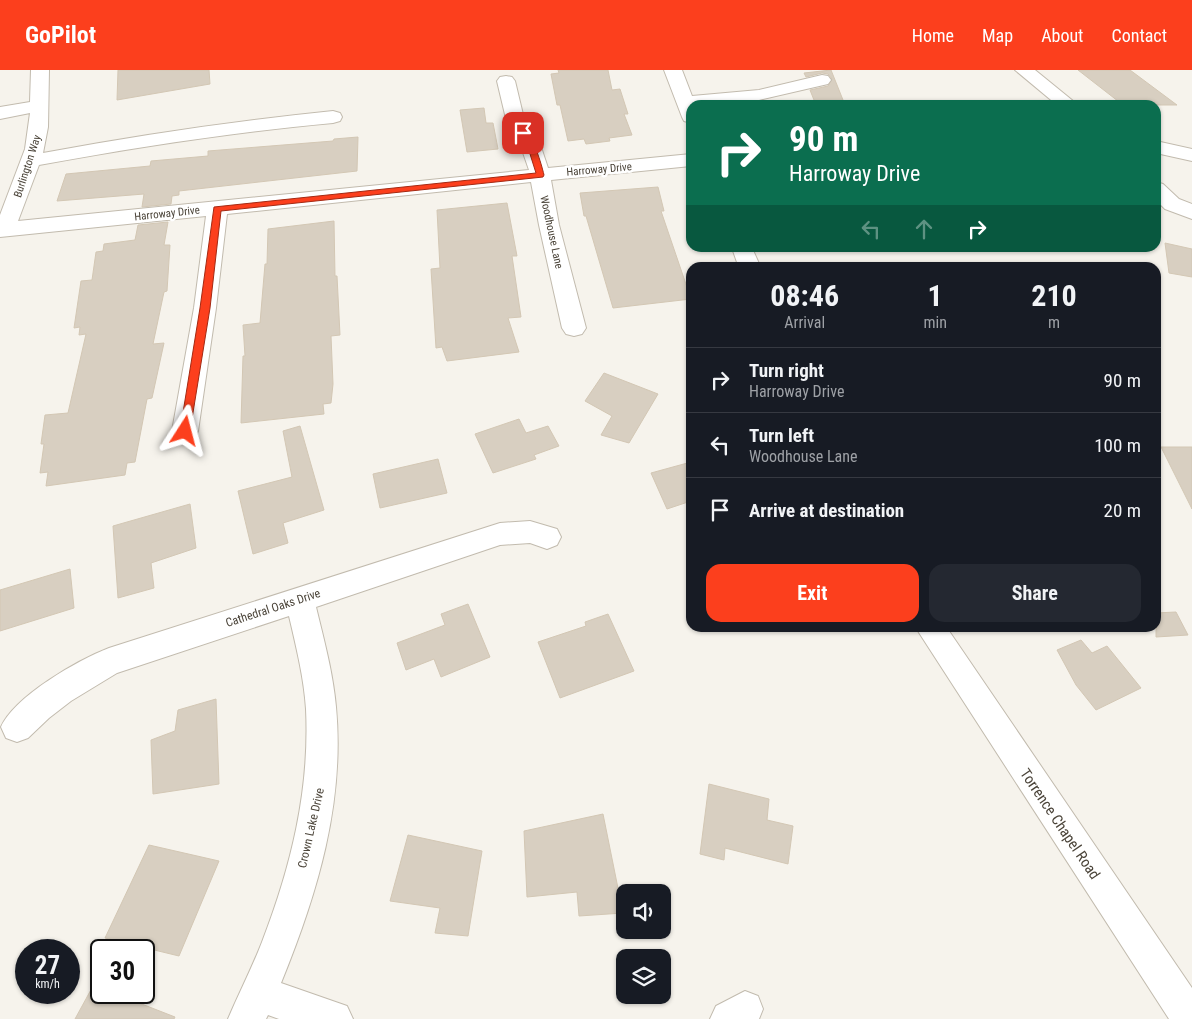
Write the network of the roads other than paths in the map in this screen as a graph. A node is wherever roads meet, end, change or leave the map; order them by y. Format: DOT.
graph roads {
  1 [pos="40,70"];
  2 [pos="673,70"];
  3 [pos="1024,70"];
  4 [pos="822,80"];
  5 [pos="506,81"];
  6 [pos="732,100"];
  7 [pos="1063,100"];
  8 [pos="686,105"];
  9 [pos="39,106"];
  10 [pos="0,113"];
  11 [pos="333,117"];
  12 [pos="1161,148"];
  13 [pos="1192,155"];
  14 [pos="686,160"];
  15 [pos="30,161"];
  16 [pos="540,175"];
  17 [pos="1161,193"];
  18 [pos="217,208"];
  19 [pos="1192,212"];
  20 [pos="2,230"];
  21 [pos="574,328"];
  22 [pos="185,431"];
  23 [pos="547,537"];
  24 [pos="300,600"];
  25 [pos="934,632"];
  26 [pos="17,726"];
  27 [pos="253,1006"];
  28 [pos="334,1019"];
  29 [pos="1191,1019"];
  1 -- 9 [label="street, Burlington Way"];
  2 -- 8 [label="street"];
  3 -- 7 [label="street"];
  4 -- 6 [label="street"];
  5 -- 16 [label="street, Woodhouse Lane"];
  9 -- 10 [label="street"];
  9 -- 15 [label="street, Burlington Way"];
  11 -- 15 [label="street"];
  12 -- 13 [label="street"];
  14 -- 16 [label="street, Harroway Drive"];
  15 -- 20 [label="street, Burlington Way"];
  16 -- 18 [label="street, Harroway Drive"];
  16 -- 21 [label="street, Woodhouse Lane"];
  17 -- 19 [label="street"];
  18 -- 20 [label="street, Harroway Drive"];
  18 -- 22 [label="street"];
  23 -- 24 [label="street, Cathedral Oaks Drive"];
  24 -- 26 [label="street, Cathedral Oaks Drive"];
  24 -- 27 [label="street, Crown Lake Drive"];
  25 -- 29 [label="street, Torrence Chapel Road"];
  27 -- 28 [label="street"];
}
